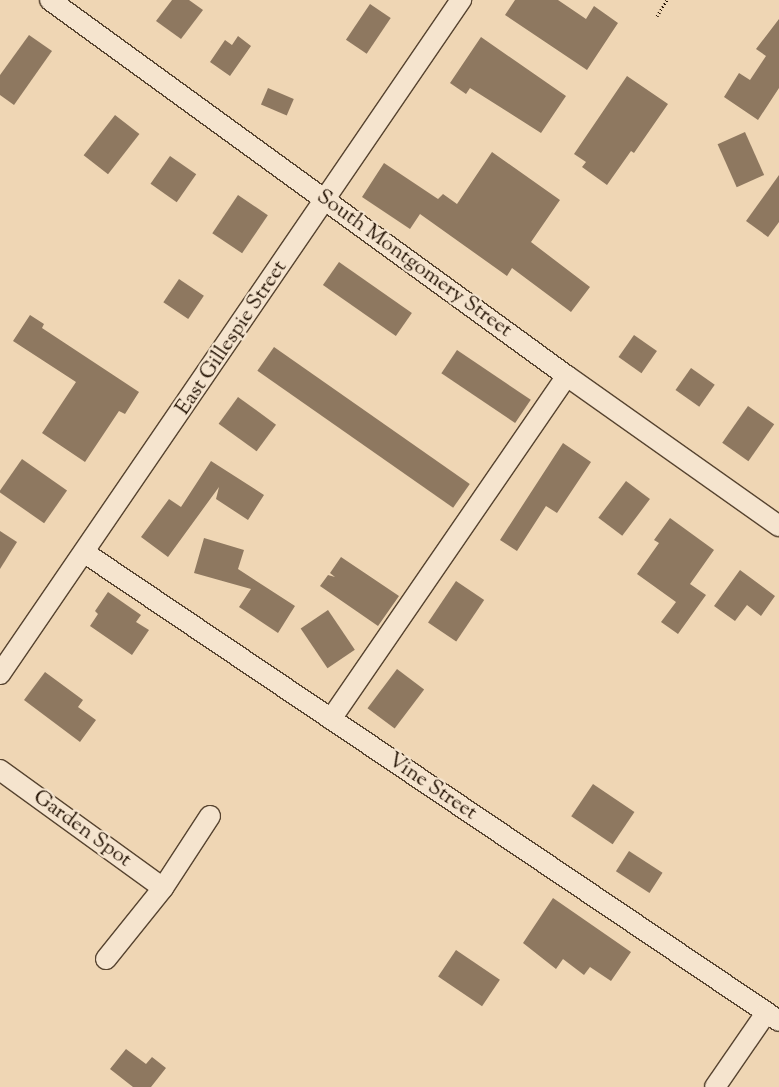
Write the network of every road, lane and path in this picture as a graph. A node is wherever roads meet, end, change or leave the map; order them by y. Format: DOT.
graph roads {
  1 [pos="50,0"];
  2 [pos="461,0"];
  3 [pos="667,0"];
  4 [pos="657,16"];
  5 [pos="327,200"];
  6 [pos="567,376"];
  7 [pos="779,526"];
  8 [pos="86,553"];
  9 [pos="0,674"];
  10 [pos="331,719"];
  11 [pos="0,770"];
  12 [pos="210,816"];
  13 [pos="163,888"];
  14 [pos="106,959"];
  15 [pos="773,1017"];
  16 [pos="715,1087"];
  1 -- 5 [label="street, South Montgomery Street"];
  2 -- 5 [label="street, East Gillespie Street"];
  3 -- 4 [label="path"];
  5 -- 6 [label="street, South Montgomery Street"];
  5 -- 8 [label="street, East Gillespie Street"];
  6 -- 7 [label="street, South Montgomery Street"];
  6 -- 10 [label="street"];
  8 -- 9 [label="street, East Gillespie Street"];
  8 -- 10 [label="street, Vine Street"];
  10 -- 15 [label="street, Vine Street"];
  11 -- 13 [label="street, Garden Spot"];
  12 -- 13 [label="street"];
  13 -- 14 [label="street"];
  15 -- 16 [label="street"];
}
